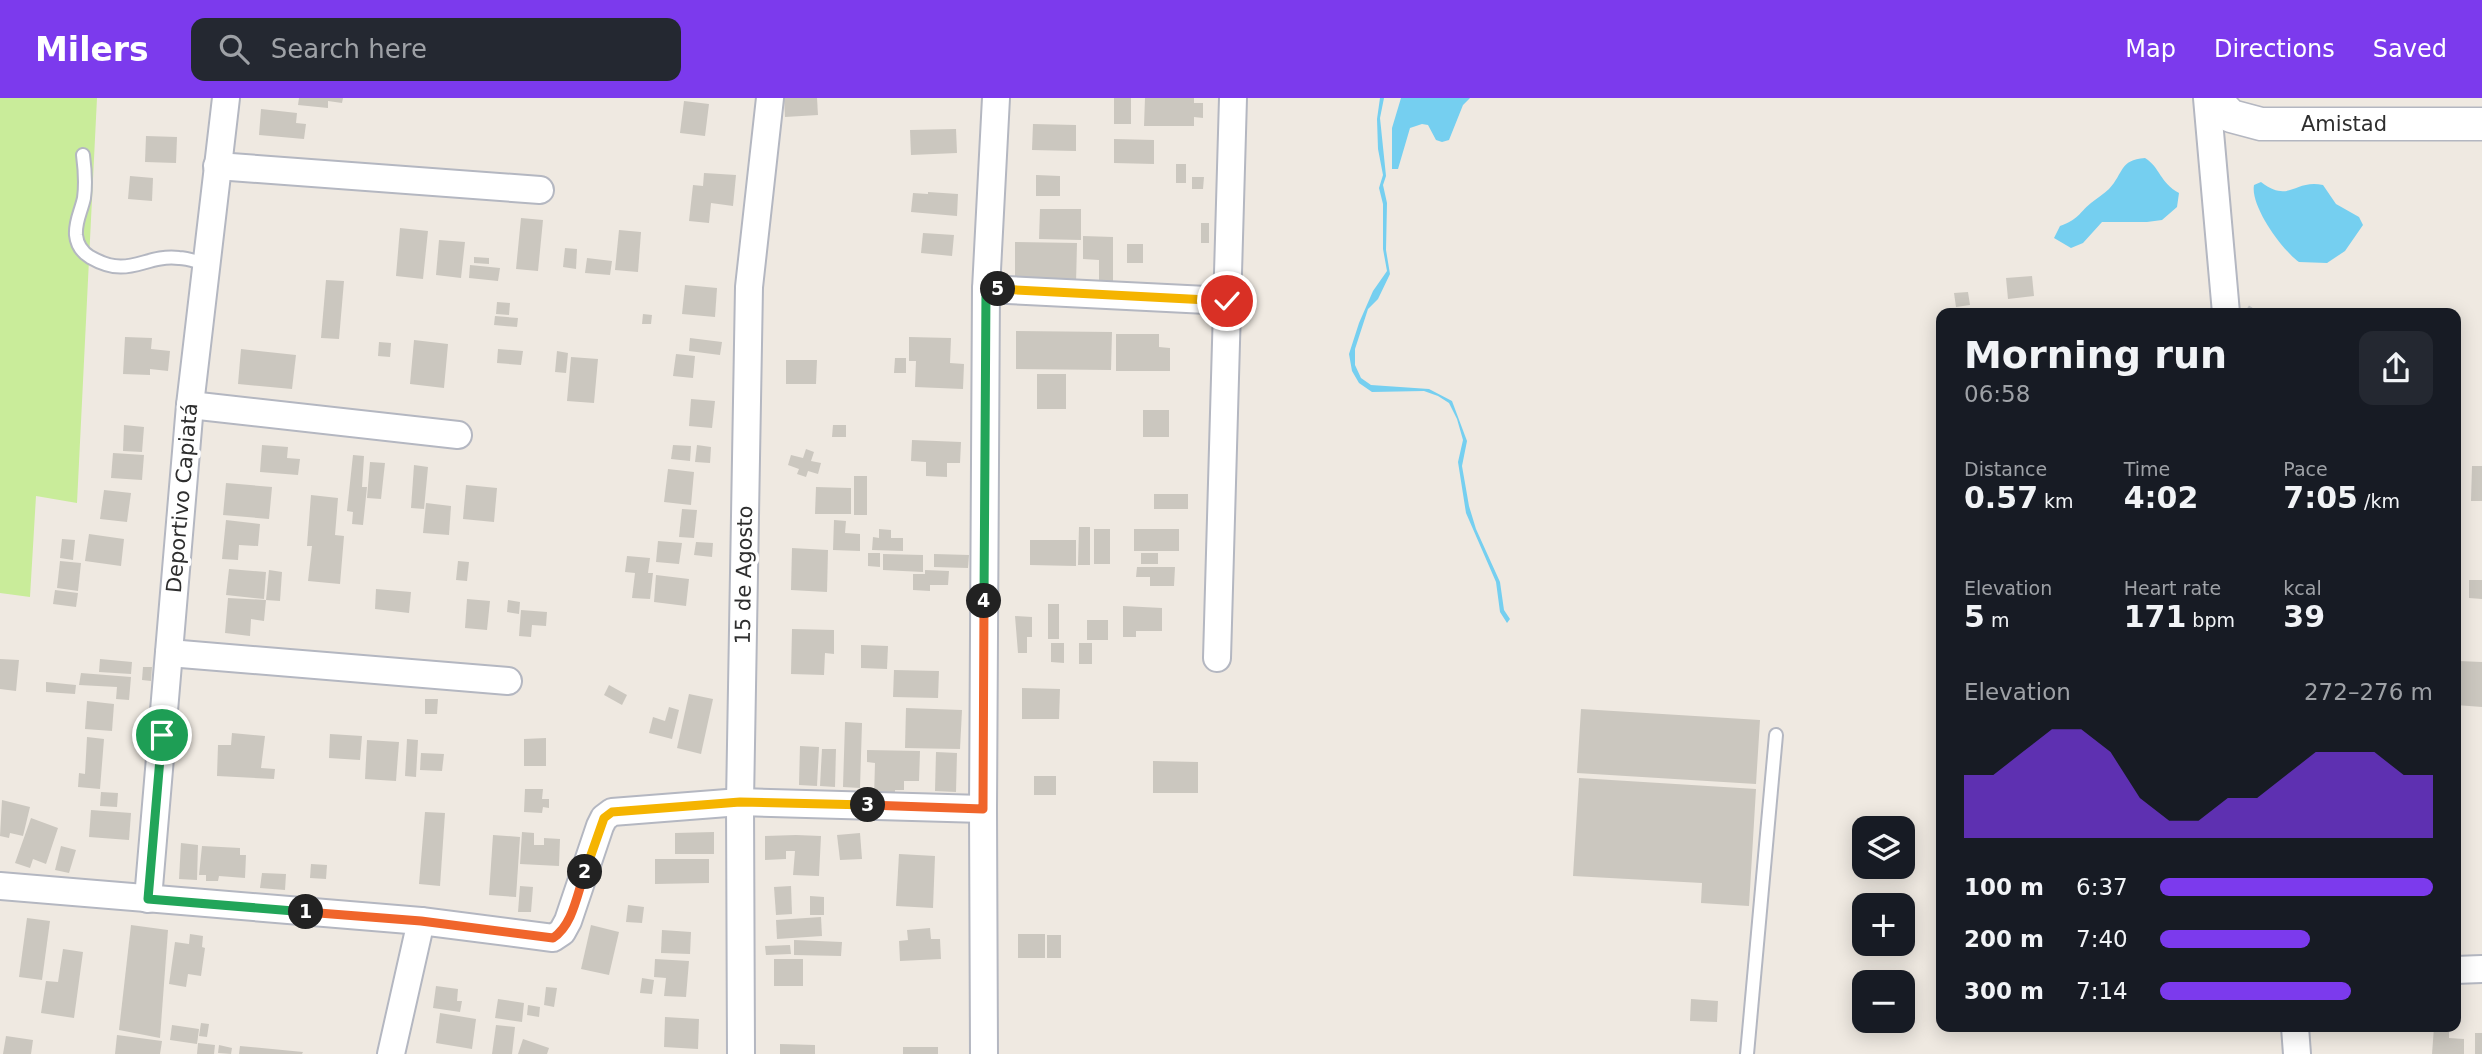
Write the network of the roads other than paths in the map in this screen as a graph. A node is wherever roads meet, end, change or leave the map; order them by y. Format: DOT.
graph roads {
  1 [pos="226,98"];
  2 [pos="770,98"];
  3 [pos="996,98"];
  4 [pos="1233,98"];
  5 [pos="2207,98"];
  6 [pos="2214,98"];
  7 [pos="2482,124"];
  8 [pos="83,155"];
  9 [pos="217,166"];
  10 [pos="540,190"];
  11 [pos="206,264"];
  12 [pos="986,289"];
  13 [pos="1227,301"];
  14 [pos="2226,308"];
  15 [pos="190,405"];
  16 [pos="458,435"];
  17 [pos="169,653"];
  18 [pos="1217,658"];
  19 [pos="508,681"];
  20 [pos="1776,735"];
  21 [pos="740,802"];
  22 [pos="983,809"];
  23 [pos="0,886"];
  24 [pos="148,899"];
  25 [pos="421,921"];
  26 [pos="2482,969"];
  27 [pos="2461,970"];
  28 [pos="2295,1032"];
  29 [pos="391,1054"];
  30 [pos="740,1054"];
  31 [pos="984,1054"];
  32 [pos="1747,1054"];
  33 [pos="2297,1054"];
  1 -- 9 [label="street, Deportivo Capiatá"];
  2 -- 21 [label="street, 15 de Agosto"];
  3 -- 12 [label="street"];
  4 -- 13 [label="street"];
  5 -- 14 [label="street"];
  6 -- 7 [label="street, Amistad"];
  8 -- 11 [label="lane"];
  9 -- 10 [label="street"];
  9 -- 11 [label="street, Deportivo Capiatá"];
  11 -- 15 [label="street, Deportivo Capiatá"];
  12 -- 13 [label="street"];
  12 -- 22 [label="street"];
  13 -- 18 [label="street"];
  15 -- 16 [label="street"];
  15 -- 17 [label="street, Deportivo Capiatá"];
  17 -- 19 [label="street"];
  17 -- 24 [label="street, Deportivo Capiatá"];
  20 -- 32 [label="lane"];
  21 -- 22 [label="street"];
  21 -- 25 [label="street"];
  21 -- 30 [label="street, 15 de Agosto"];
  22 -- 31 [label="street"];
  23 -- 24 [label="street"];
  24 -- 25 [label="street"];
  25 -- 29 [label="street"];
  26 -- 27 [label="street"];
  28 -- 33 [label="street"];
}
